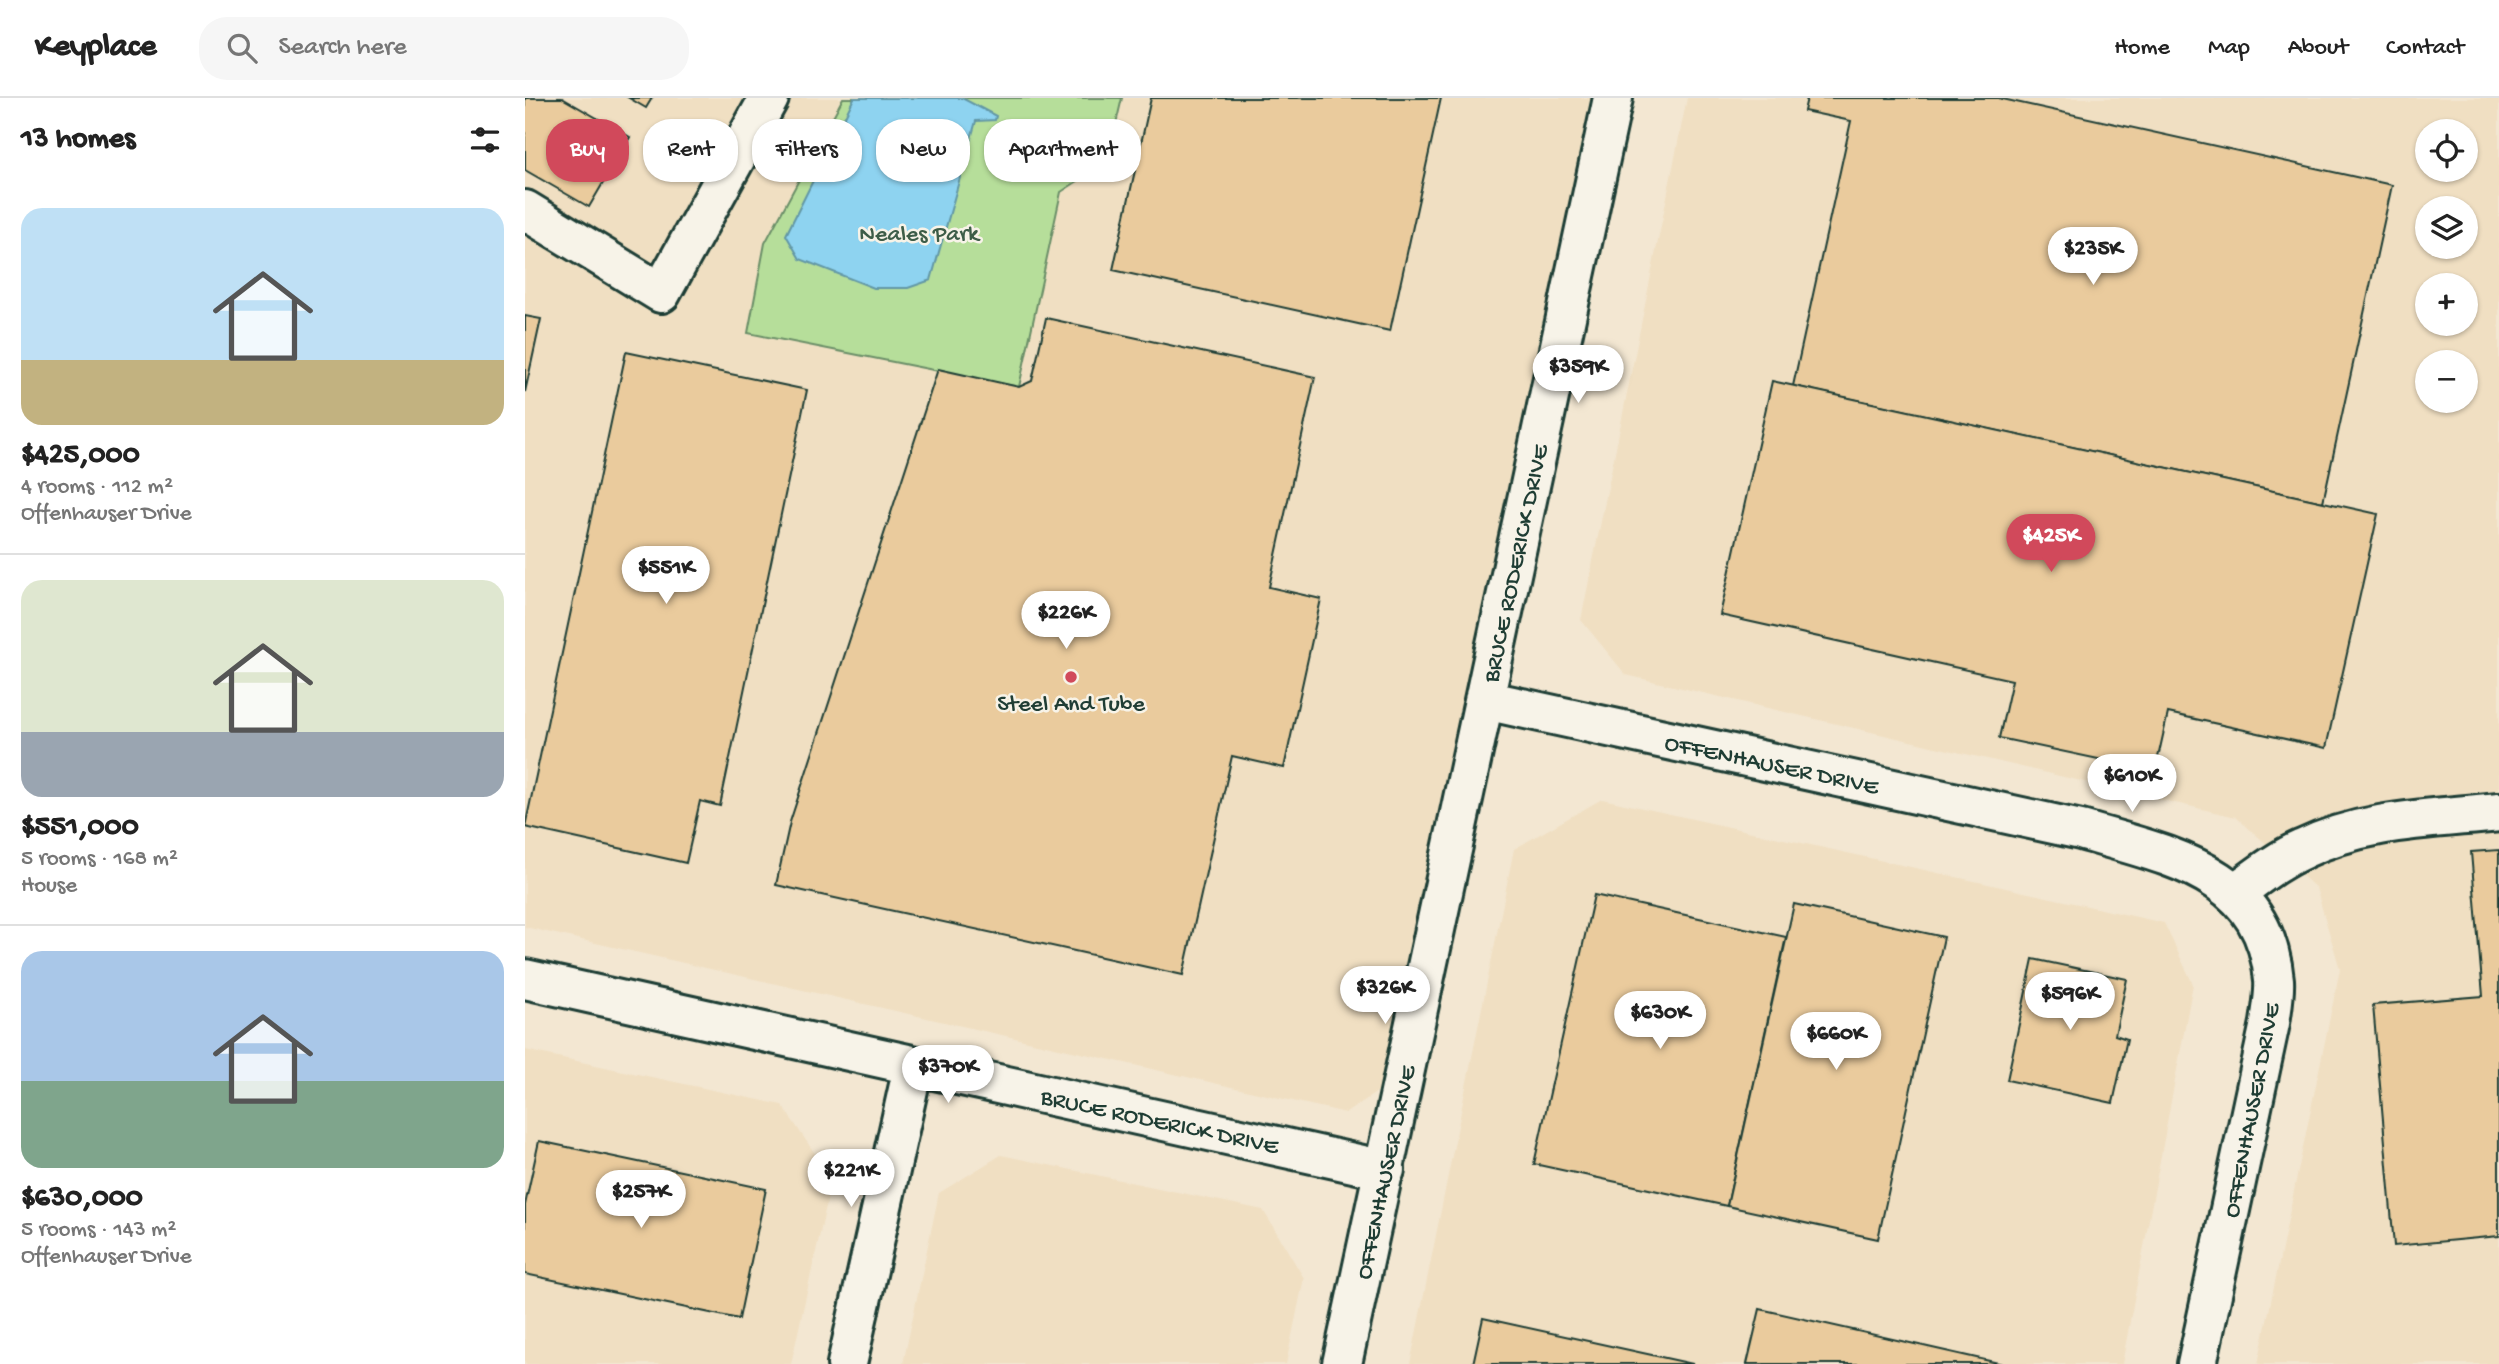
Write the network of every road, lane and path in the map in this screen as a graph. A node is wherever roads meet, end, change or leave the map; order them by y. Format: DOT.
graph roads {
  1 [pos="769,98"];
  2 [pos="1613,98"];
  3 [pos="525,209"];
  4 [pos="1485,700"];
  5 [pos="2499,812"];
  6 [pos="2235,893"];
  7 [pos="525,979"];
  8 [pos="913,1067"];
  9 [pos="1385,1170"];
  10 [pos="848,1364"];
  11 [pos="1342,1364"];
  12 [pos="2197,1364"];
  1 -- 3 [label="street"];
  2 -- 4 [label="street, BRUCE RODERICK DRIVE"];
  4 -- 6 [label="street, OFFENHAUSER DRIVE"];
  4 -- 9 [label="street, OFFENHAUSER DRIVE"];
  5 -- 6 [label="street"];
  6 -- 12 [label="street, OFFENHAUSER DRIVE"];
  7 -- 8 [label="street, BRUCE RODERICK DRIVE"];
  8 -- 9 [label="street, BRUCE RODERICK DRIVE"];
  8 -- 10 [label="street"];
  9 -- 11 [label="street, OFFENHAUSER DRIVE"];
}
